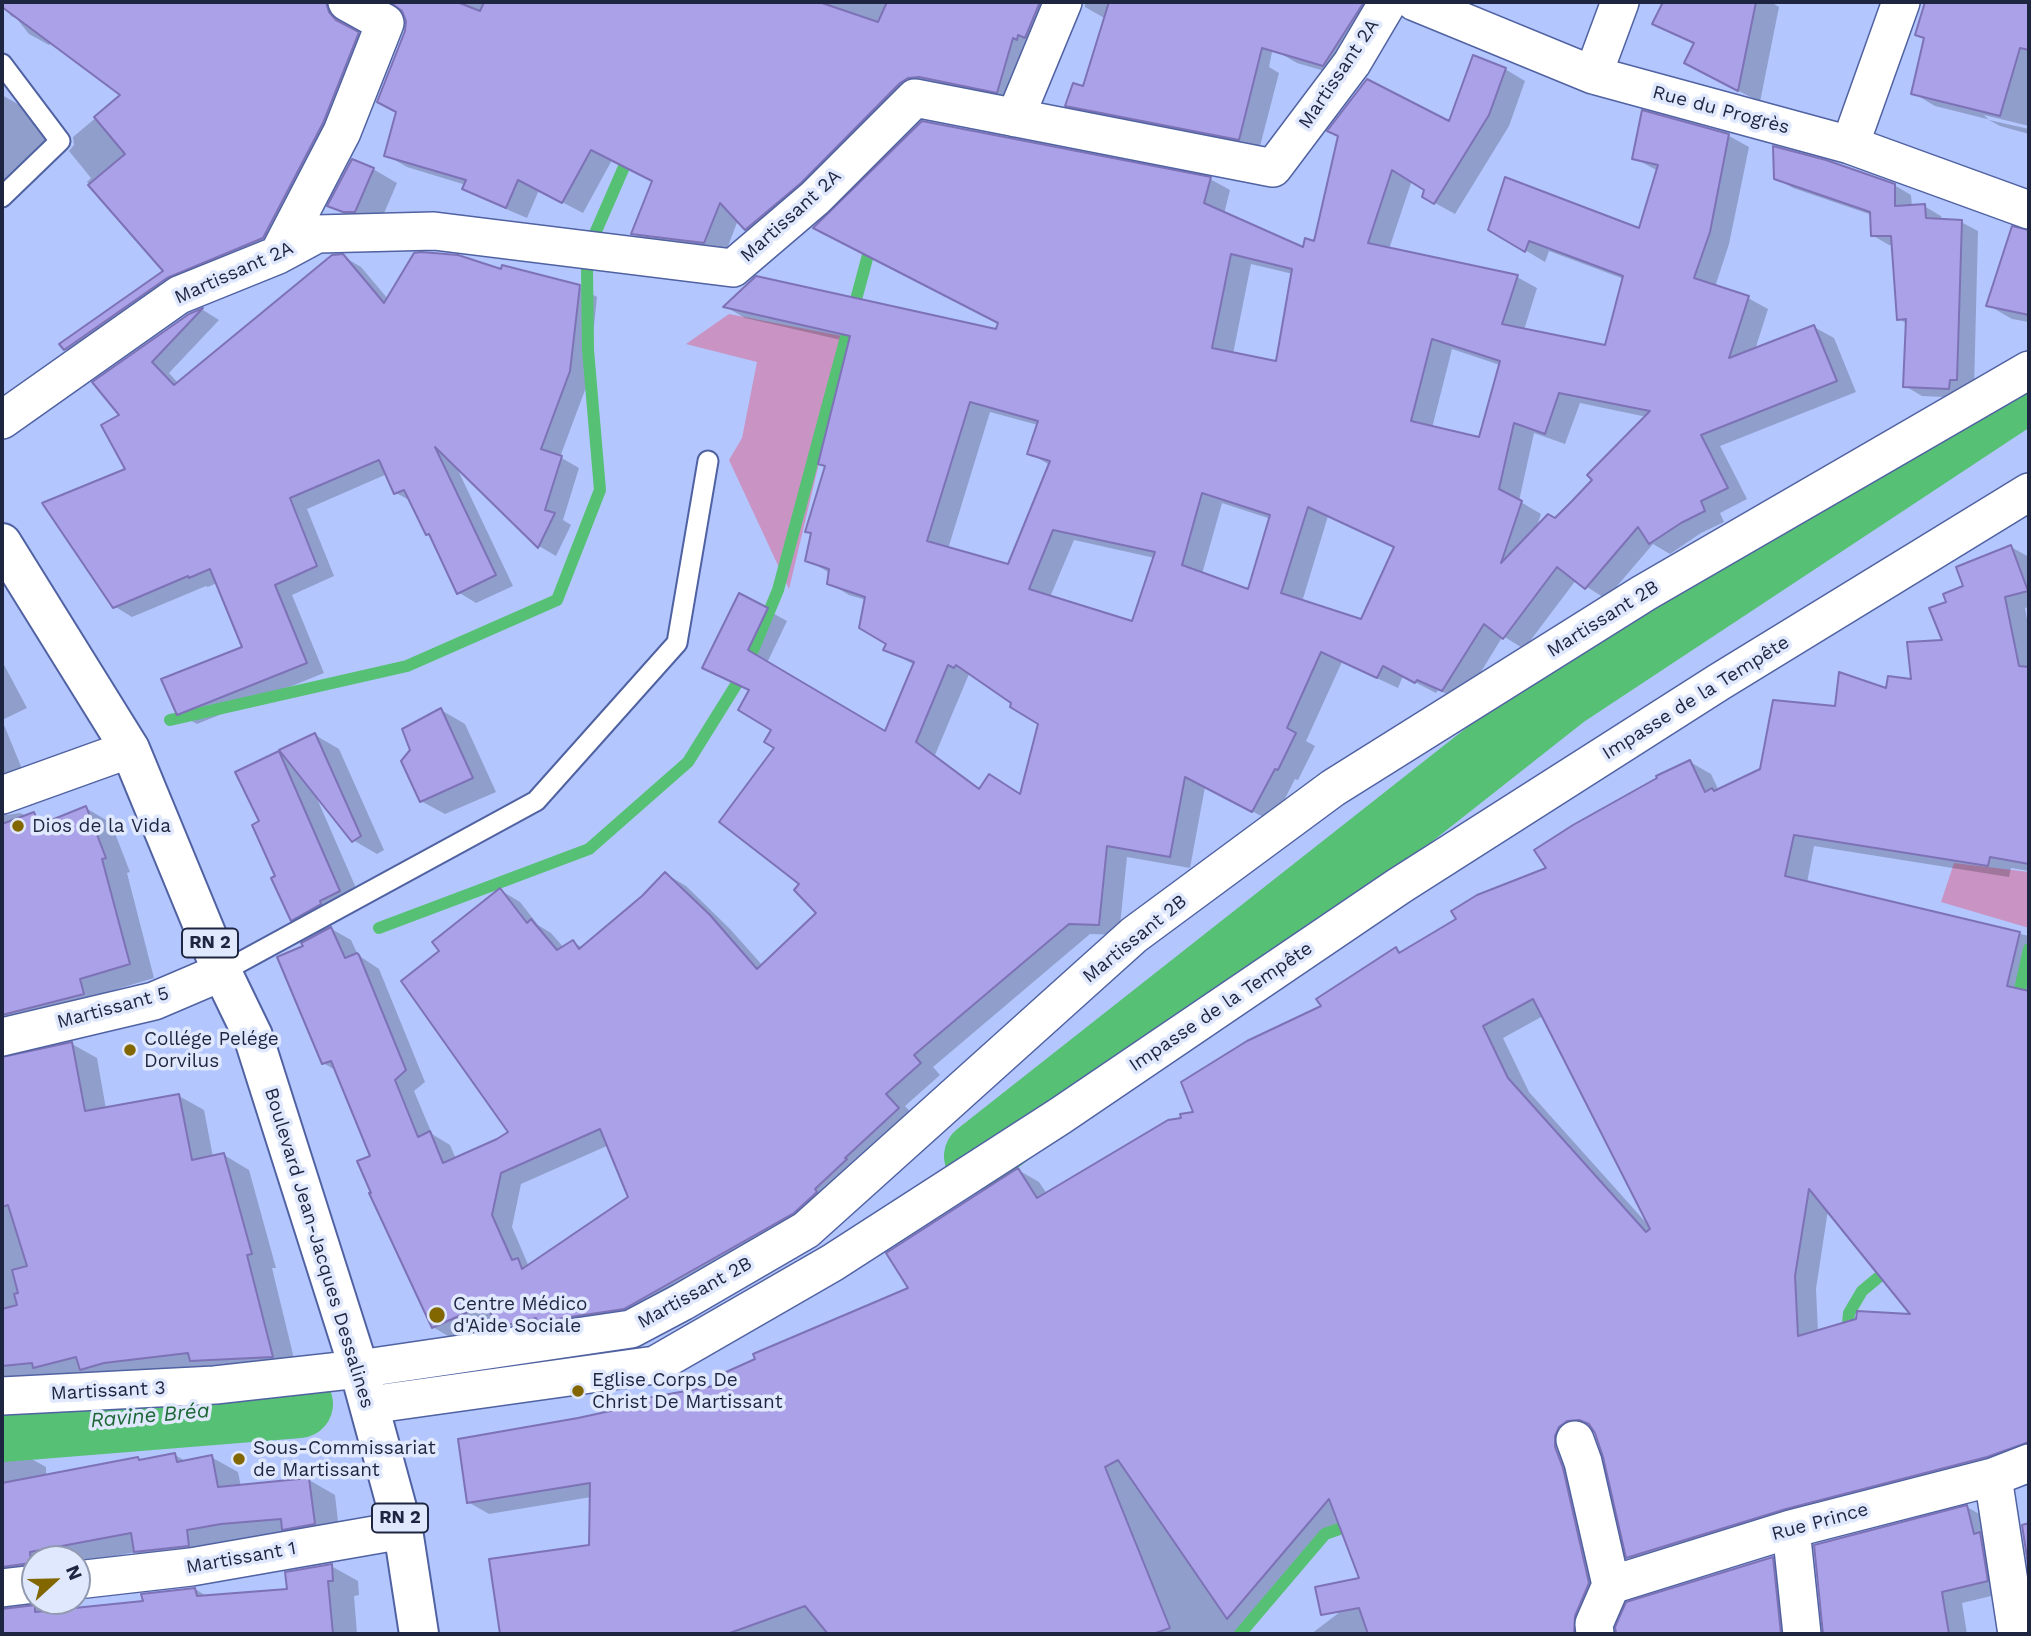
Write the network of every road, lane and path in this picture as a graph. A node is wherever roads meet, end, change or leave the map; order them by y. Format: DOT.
graph roads {
  1 [pos="347,2"];
  2 [pos="1063,2"];
  3 [pos="1388,2"];
  4 [pos="1415,2"];
  5 [pos="1620,2"];
  6 [pos="1901,2"];
  7 [pos="2,64"];
  8 [pos="1593,75"];
  9 [pos="1016,118"];
  10 [pos="1850,145"];
  11 [pos="2,197"];
  12 [pos="2029,210"];
  13 [pos="278,255"];
  14 [pos="2029,370"];
  15 [pos="2,420"];
  16 [pos="708,461"];
  17 [pos="2029,492"];
  18 [pos="2,543"];
  19 [pos="130,749"];
  20 [pos="2,795"];
  21 [pos="222,972"];
  22 [pos="2,1037"];
  23 [pos="215,1385"];
  24 [pos="364,1387"];
  25 [pos="2,1396"];
  26 [pos="1579,1451"];
  27 [pos="2029,1463"];
  28 [pos="1993,1478"];
  29 [pos="1791,1528"];
  30 [pos="403,1530"];
  31 [pos="91,1578"];
  32 [pos="1611,1585"];
  33 [pos="21,1586"];
  34 [pos="2,1588"];
  35 [pos="1586,1631"];
  36 [pos="419,1634"];
  37 [pos="1802,1634"];
  38 [pos="2017,1634"];
  1 -- 13 [label="street"];
  2 -- 9 [label="street"];
  3 -- 9 [label="street, Martissant 2A"];
  4 -- 8 [label="street, Rue du Progrès"];
  5 -- 8 [label="street"];
  6 -- 10 [label="street"];
  7 -- 11 [label="lane"];
  8 -- 10 [label="street, Rue du Progrès"];
  9 -- 13 [label="street, Martissant 2A"];
  10 -- 12 [label="street, Rue du Progrès"];
  13 -- 15 [label="street, Martissant 2A"];
  14 -- 24 [label="street, Martissant 2B"];
  16 -- 21 [label="lane"];
  17 -- 24 [label="street, Impasse de la Tempête"];
  18 -- 19 [label="main road, Boulevard Jean-Jacques Dessalines / RN 2"];
  19 -- 20 [label="street"];
  19 -- 21 [label="main road, Boulevard Jean-Jacques Dessalines / RN 2"];
  21 -- 22 [label="street, Martissant 5"];
  21 -- 24 [label="main road, Boulevard Jean-Jacques Dessalines / RN 2"];
  23 -- 24 [label="street, Martissant 2B"];
  23 -- 25 [label="street, Martissant 3"];
  24 -- 30 [label="main road, Boulevard Jean-Jacques Dessalines / RN 2"];
  26 -- 32 [label="street"];
  27 -- 28 [label="street, Rue Prince"];
  28 -- 29 [label="street, Rue Prince"];
  28 -- 38 [label="street"];
  29 -- 32 [label="street, Rue Prince"];
  29 -- 37 [label="street"];
  30 -- 31 [label="street, Martissant 1"];
  30 -- 36 [label="main road, Boulevard Jean-Jacques Dessalines / RN 2"];
  32 -- 35 [label="street"];
  33 -- 34 [label="street"];
}
